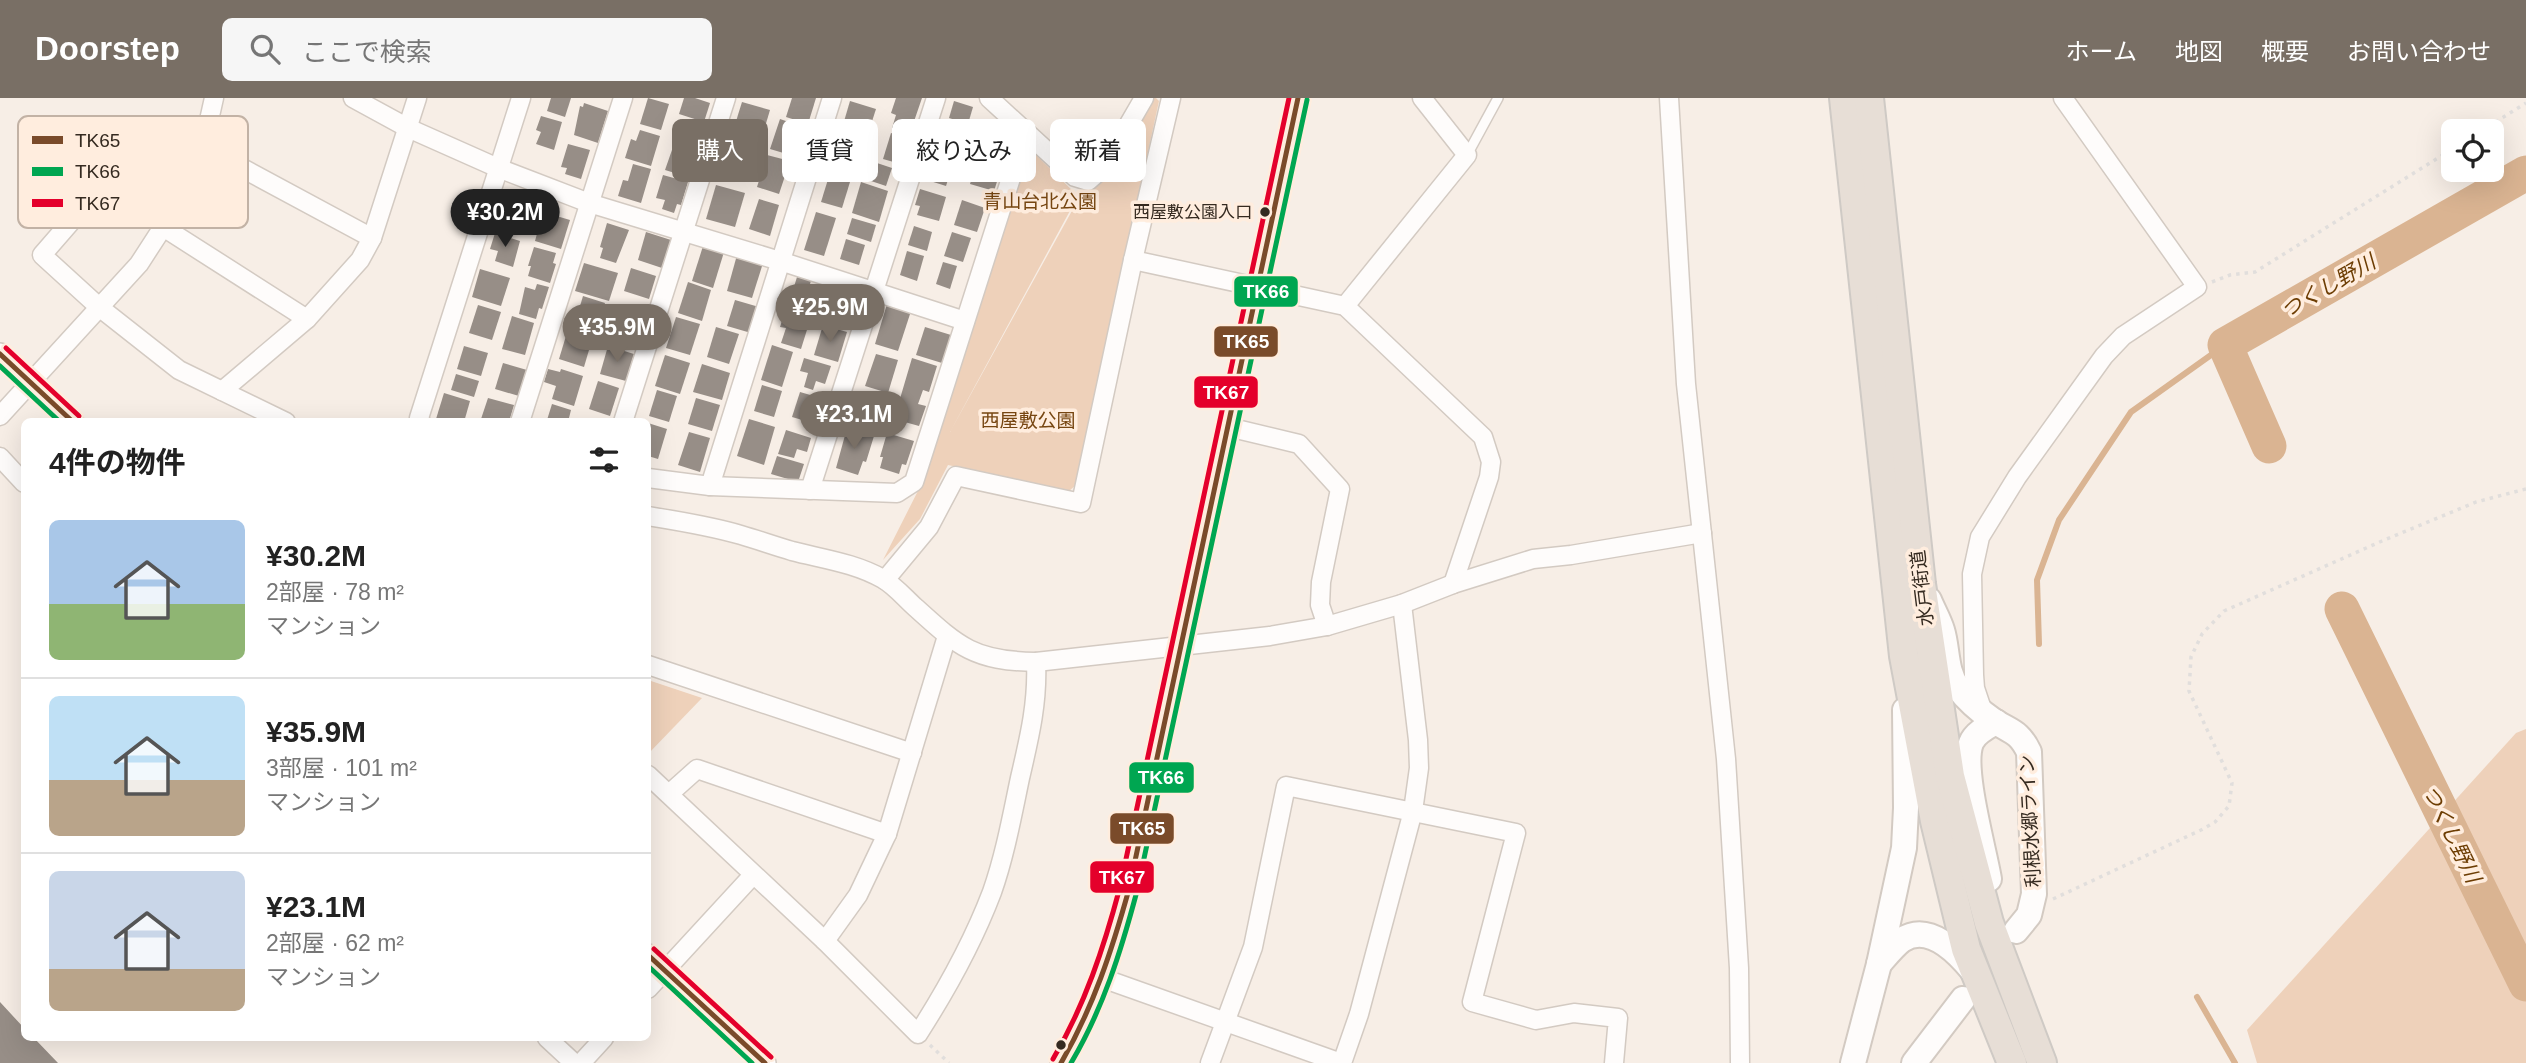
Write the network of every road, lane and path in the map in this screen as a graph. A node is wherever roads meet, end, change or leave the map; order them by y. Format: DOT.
graph roads {
  1 [pos="214,98"];
  2 [pos="353,98"];
  3 [pos="417,98"];
  4 [pos="521,98"];
  5 [pos="623,98"];
  6 [pos="726,98"];
  7 [pos="832,98"];
  8 [pos="936,98"];
  9 [pos="989,98"];
  10 [pos="1144,98"];
  11 [pos="1171,98"];
  12 [pos="1298,98"];
  13 [pos="1422,98"];
  14 [pos="1498,98"];
  15 [pos="1669,98"];
  16 [pos="1844,98"];
  17 [pos="1869,98"];
  18 [pos="2063,98"];
  19 [pos="2526,103"];
  20 [pos="210,116"];
  21 [pos="1013,119"];
  22 [pos="2500,119"];
  23 [pos="408,128"];
  24 [pos="1036,141"];
  25 [pos="1467,155"];
  26 [pos="2441,157"];
  27 [pos="498,168"];
  28 [pos="248,171"];
  29 [pos="1010,182"];
  30 [pos="589,203"];
  31 [pos="66,228"];
  32 [pos="162,228"];
  33 [pos="165,228"];
  34 [pos="683,232"];
  35 [pos="372,238"];
  36 [pos="1133,260"];
  37 [pos="780,261"];
  38 [pos="2197,287"];
  39 [pos="1257,288"];
  40 [pos="872,291"];
  41 [pos="1345,306"];
  42 [pos="99,307"];
  43 [pos="307,319"];
  44 [pos="965,321"];
  45 [pos="0,354"];
  46 [pos="31,382"];
  47 [pos="222,391"];
  48 [pos="0,416"];
  49 [pos="69,418"];
  50 [pos="278,418"];
  51 [pos="419,418"];
  52 [pos="521,418"];
  53 [pos="624,418"];
  54 [pos="1228,427"];
  55 [pos="0,457"];
  56 [pos="651,478"];
  57 [pos="21,480"];
  58 [pos="710,486"];
  59 [pos="2526,489"];
  60 [pos="810,490"];
  61 [pos="651,516"];
  62 [pos="1702,533"];
  63 [pos="885,580"];
  64 [pos="1453,584"];
  65 [pos="1921,584"];
  66 [pos="1402,604"];
  67 [pos="1327,626"];
  68 [pos="947,636"];
  69 [pos="1182,645"];
  70 [pos="1903,656"];
  71 [pos="1036,662"];
  72 [pos="651,666"];
  73 [pos="1990,717"];
  74 [pos="912,752"];
  75 [pos="651,778"];
  76 [pos="669,794"];
  77 [pos="1413,811"];
  78 [pos="887,834"];
  79 [pos="753,876"];
  80 [pos="2032,906"];
  81 [pos="1989,923"];
  82 [pos="2016,930"];
  83 [pos="825,941"];
  84 [pos="651,958"];
  85 [pos="1879,964"];
  86 [pos="664,970"];
  87 [pos="1102,978"];
  88 [pos="651,985"];
  89 [pos="1969,987"];
  90 [pos="1226,1022"];
  91 [pos="918,1034"];
  92 [pos="550,1041"];
  93 [pos="601,1041"];
  94 [pos="2007,1052"];
  95 [pos="573,1063"];
  96 [pos="581,1063"];
  97 [pos="765,1063"];
  98 [pos="949,1063"];
  99 [pos="1061,1063"];
  100 [pos="1210,1063"];
  101 [pos="1342,1063"];
  102 [pos="1614,1063"];
  103 [pos="1740,1063"];
  104 [pos="1853,1063"];
  105 [pos="1914,1063"];
  106 [pos="2042,1063"];
  1 -- 20 [label="street"];
  2 -- 23 [label="street"];
  3 -- 23 [label="street"];
  4 -- 27 [label="street"];
  5 -- 30 [label="street"];
  6 -- 34 [label="street"];
  7 -- 37 [label="street"];
  8 -- 40 [label="street"];
  9 -- 21 [label="street"];
  10 -- 24 [label="street"];
  11 -- 36 [label="street"];
  12 -- 39 [label="street"];
  13 -- 25 [label="street"];
  14 -- 25 [label="lane"];
  15 -- 62 [label="street"];
  16 -- 70 [label="highway, 水戸街道"];
  17 -- 65 [label="highway, 水戸街道"];
  18 -- 38 [label="street"];
  19 -- 22 [label="path"];
  23 -- 27 [label="street"];
  23 -- 35 [label="street"];
  25 -- 41 [label="street"];
  26 -- 38 [label="path"];
  27 -- 30 [label="street"];
  27 -- 51 [label="street"];
  28 -- 35 [label="street"];
  29 -- 44 [label="street"];
  30 -- 34 [label="street"];
  30 -- 52 [label="street"];
  31 -- 42 [label="street"];
  32 -- 42 [label="street"];
  33 -- 43 [label="street"];
  34 -- 37 [label="street"];
  34 -- 53 [label="street"];
  35 -- 43 [label="street"];
  36 -- 39 [label="street"];
  36 -- 63 [label="street"];
  37 -- 40 [label="street"];
  37 -- 58 [label="street"];
  38 -- 73 [label="street"];
  39 -- 41 [label="street"];
  39 -- 54 [label="street"];
  40 -- 44 [label="street"];
  40 -- 60 [label="street"];
  41 -- 64 [label="street"];
  42 -- 46 [label="street"];
  42 -- 47 [label="street"];
  43 -- 47 [label="street"];
  44 -- 60 [label="street"];
  45 -- 46 [label="street"];
  46 -- 48 [label="street"];
  46 -- 49 [label="street"];
  47 -- 50 [label="street"];
  54 -- 67 [label="street"];
  54 -- 69 [label="street"];
  55 -- 57 [label="street"];
  56 -- 58 [label="street"];
  58 -- 60 [label="street"];
  59 -- 80 [label="path"];
  61 -- 63 [label="street"];
  62 -- 64 [label="street"];
  62 -- 103 [label="street"];
  63 -- 68 [label="street"];
  64 -- 66 [label="street"];
  65 -- 73 [label="main road, 利根水郷ライン"];
  65 -- 81 [label="highway, 水戸街道"];
  66 -- 67 [label="street"];
  66 -- 77 [label="street"];
  67 -- 69 [label="street"];
  68 -- 71 [label="street"];
  68 -- 74 [label="street"];
  69 -- 71 [label="street"];
  69 -- 87 [label="street"];
  70 -- 85 [label="main road"];
  70 -- 89 [label="highway, 水戸街道"];
  71 -- 91 [label="street"];
  72 -- 74 [label="street"];
  73 -- 80 [label="main road, 利根水郷ライン"];
  73 -- 81 [label="main road"];
  74 -- 78 [label="street"];
  75 -- 76 [label="street"];
  76 -- 78 [label="street"];
  76 -- 79 [label="street"];
  77 -- 90 [label="street"];
  77 -- 101 [label="street"];
  77 -- 102 [label="street"];
  78 -- 83 [label="street"];
  79 -- 83 [label="street"];
  79 -- 86 [label="street"];
  80 -- 82 [label="main road, 利根水郷ライン"];
  81 -- 106 [label="highway, 水戸街道"];
  83 -- 91 [label="street"];
  84 -- 86 [label="street"];
  85 -- 89 [label="main road"];
  85 -- 104 [label="main road"];
  86 -- 88 [label="street"];
  86 -- 97 [label="street"];
  87 -- 90 [label="street"];
  87 -- 99 [label="street"];
  89 -- 94 [label="highway, 水戸街道"];
  89 -- 105 [label="main road"];
  90 -- 100 [label="street"];
  90 -- 101 [label="street"];
  91 -- 98 [label="path"];
  92 -- 95 [label="street"];
  93 -- 96 [label="street"];
}
